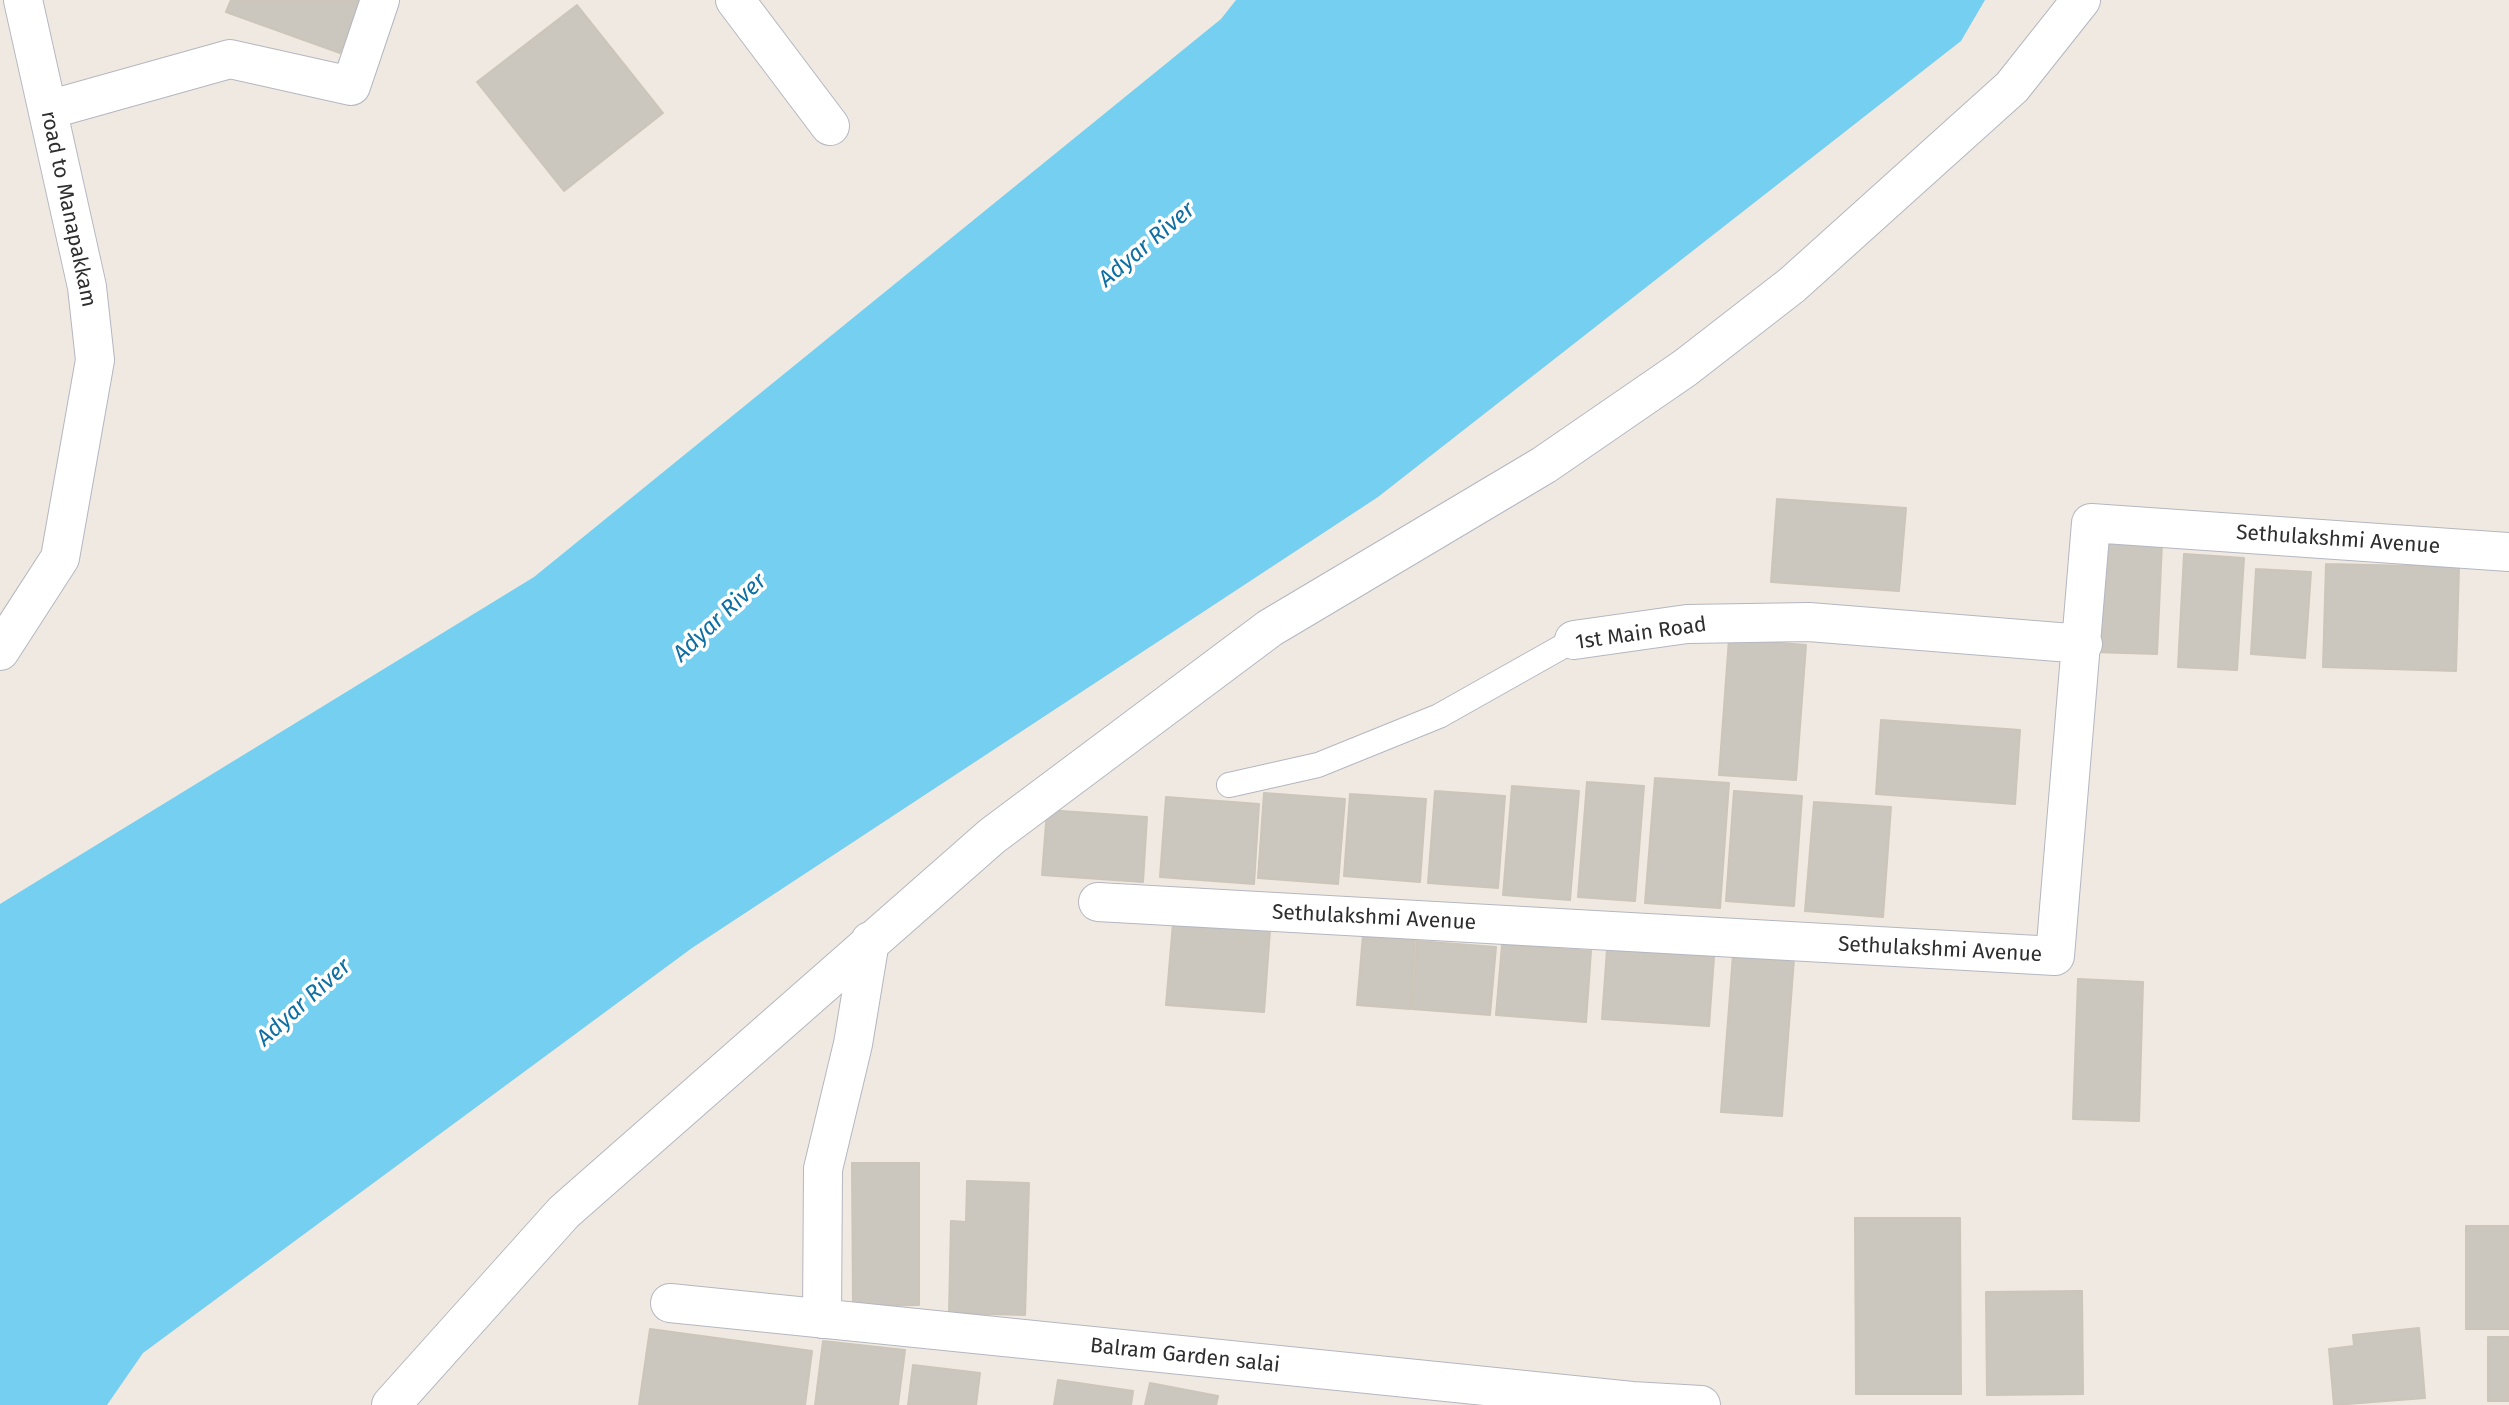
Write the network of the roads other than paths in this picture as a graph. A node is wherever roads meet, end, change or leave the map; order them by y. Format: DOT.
graph roads {
  1 [pos="23,0"];
  2 [pos="380,0"];
  3 [pos="735,0"];
  4 [pos="2081,0"];
  5 [pos="48,110"];
  6 [pos="830,126"];
  7 [pos="2509,552"];
  8 [pos="1574,640"];
  9 [pos="2083,644"];
  10 [pos="0,651"];
  11 [pos="1230,785"];
  12 [pos="1098,902"];
  13 [pos="870,941"];
  14 [pos="670,1303"];
  15 [pos="822,1319"];
  16 [pos="391,1405"];
  17 [pos="1701,1405"];
  1 -- 5 [label="street, road to Manapakkam"];
  2 -- 5 [label="street"];
  3 -- 6 [label="street"];
  4 -- 13 [label="street"];
  5 -- 10 [label="street, road to Manapakkam"];
  7 -- 9 [label="street, Sethulakshmi Avenue"];
  8 -- 9 [label="street, 1st Main Road"];
  8 -- 11 [label="lane, 1st Main Road"];
  9 -- 12 [label="street, Sethulakshmi Avenue"];
  13 -- 15 [label="street"];
  13 -- 16 [label="street"];
  14 -- 15 [label="street, Balram Garden salai"];
  15 -- 17 [label="street, Balram Garden salai"];
}
